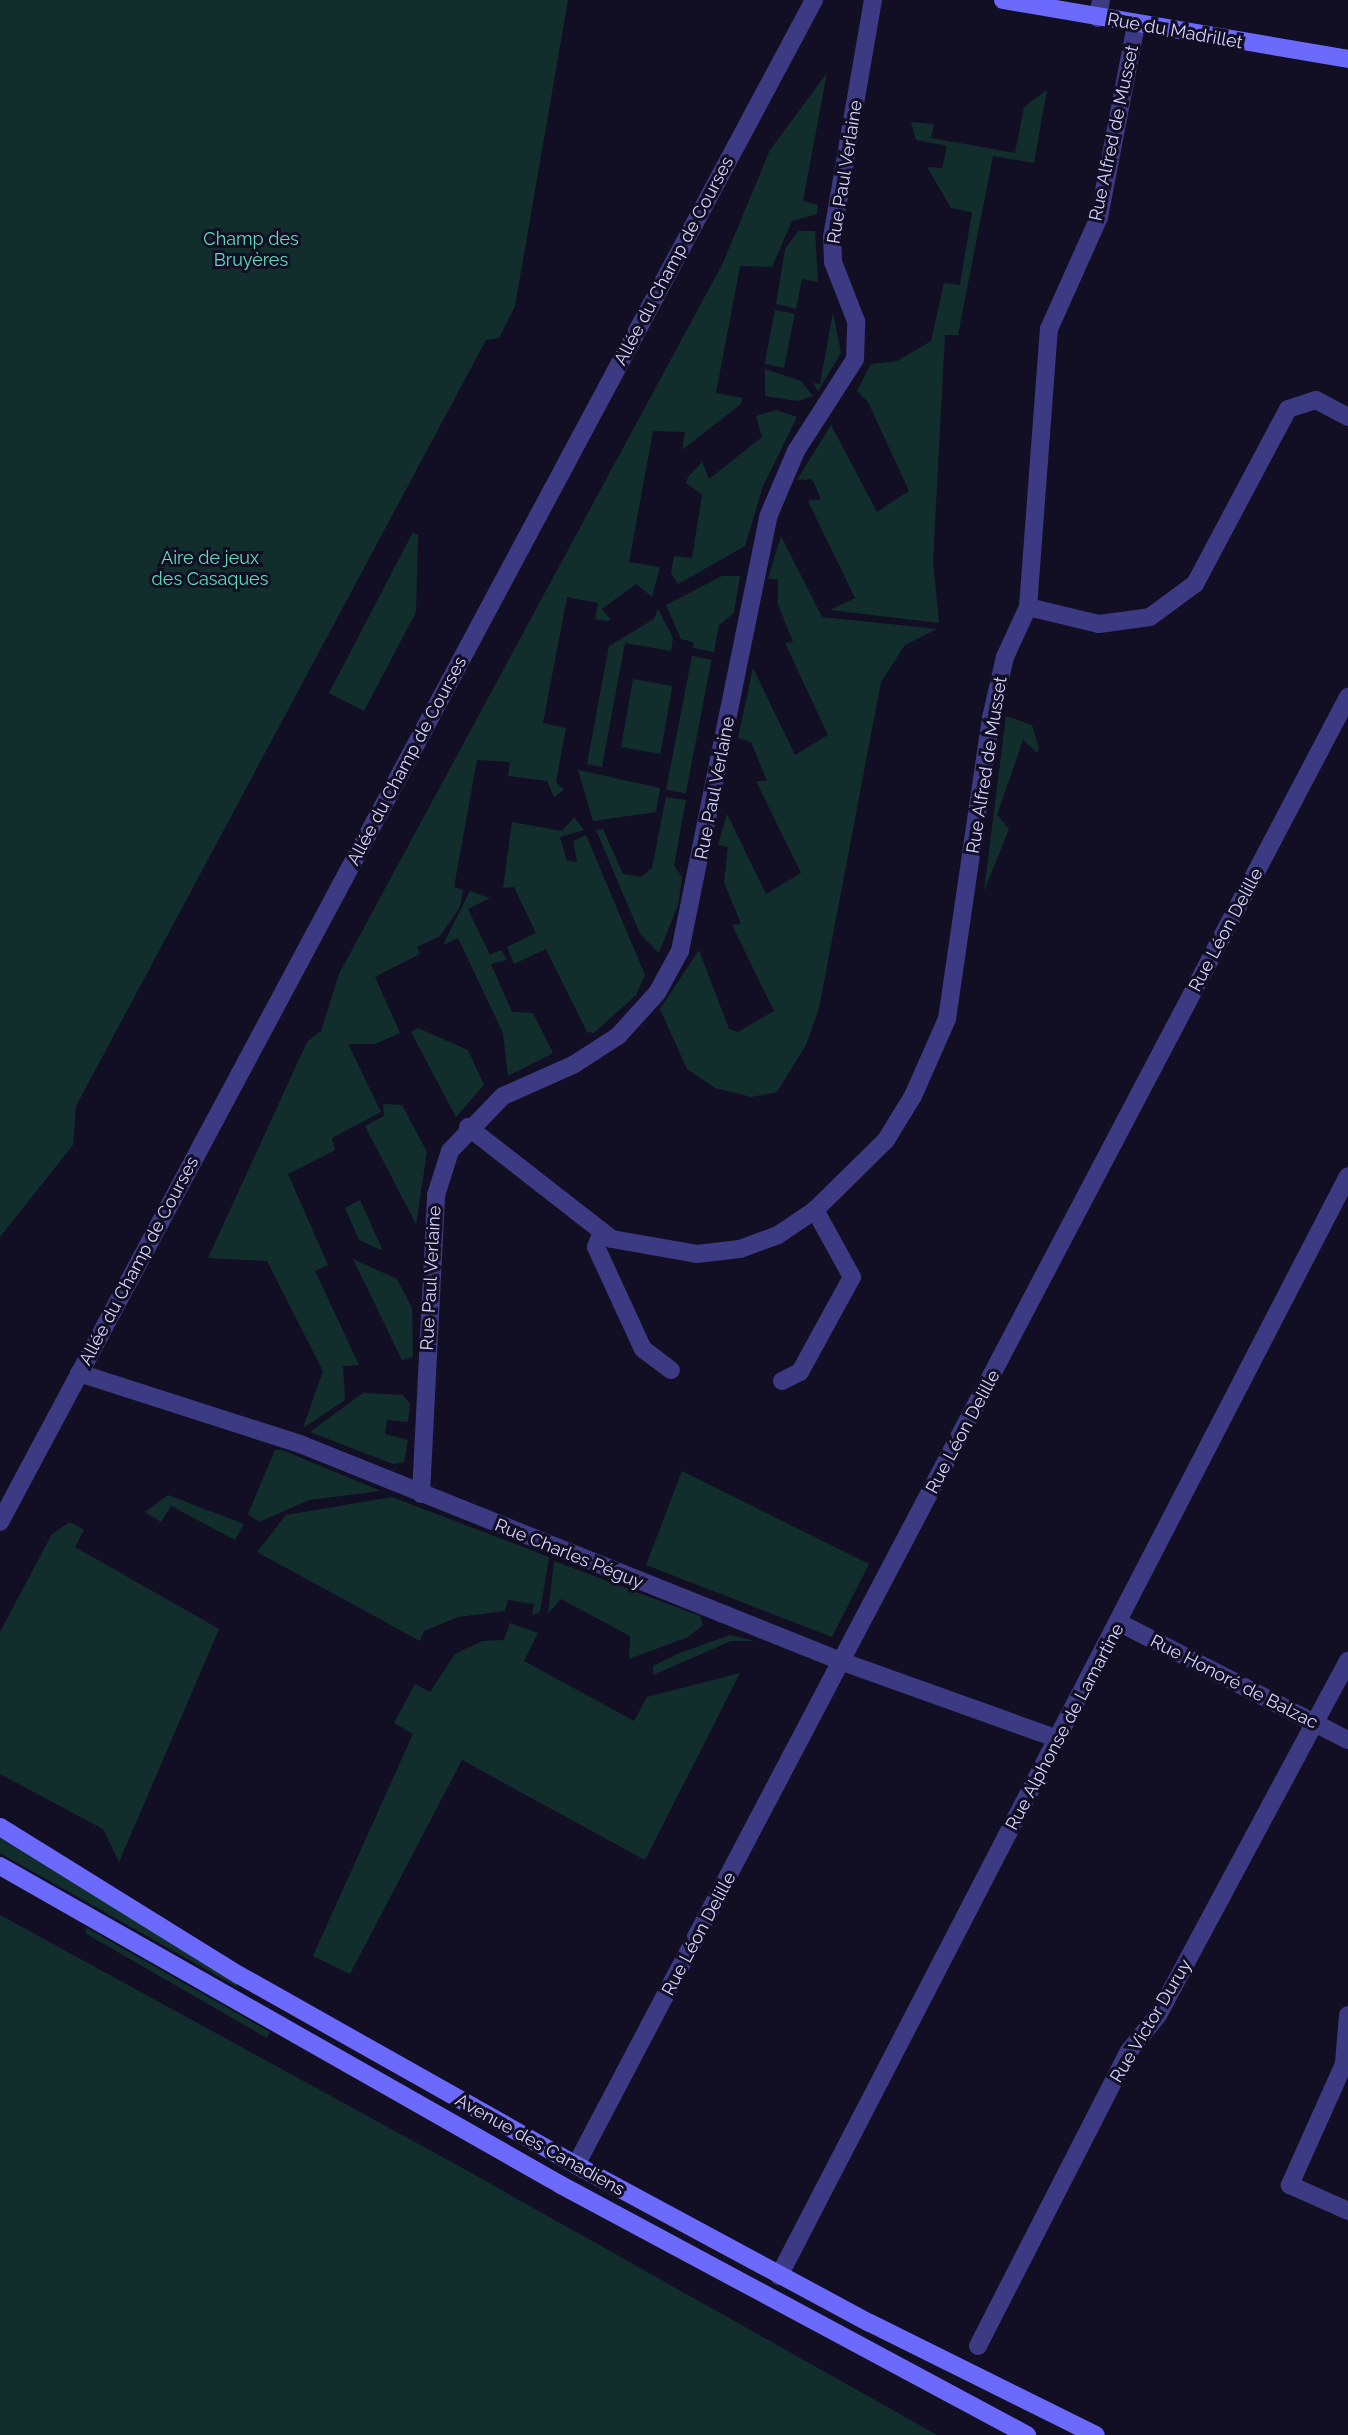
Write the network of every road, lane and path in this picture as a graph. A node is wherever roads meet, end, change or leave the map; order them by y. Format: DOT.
graph roads {
  1 [pos="814,0"];
  2 [pos="873,0"];
  3 [pos="1003,0"];
  4 [pos="1099,9"];
  5 [pos="1136,24"];
  6 [pos="1348,59"];
  7 [pos="1348,417"];
  8 [pos="1028,607"];
  9 [pos="1348,697"];
  10 [pos="468,1127"];
  11 [pos="1348,1176"];
  12 [pos="815,1210"];
  13 [pos="602,1232"];
  14 [pos="671,1370"];
  15 [pos="79,1373"];
  16 [pos="782,1381"];
  17 [pos="421,1494"];
  18 [pos="0,1522"];
  19 [pos="1120,1623"];
  20 [pos="1348,1661"];
  21 [pos="843,1662"];
  22 [pos="1315,1724"];
  23 [pos="1058,1739"];
  24 [pos="1348,1740"];
  25 [pos="0,1827"];
  26 [pos="0,1866"];
  27 [pos="1348,2015"];
  28 [pos="576,2165"];
  29 [pos="1348,2211"];
  30 [pos="779,2276"];
  31 [pos="978,2346"];
  32 [pos="1027,2435"];
  33 [pos="1096,2435"];
  1 -- 15 [label="street, Allée du Champ de Courses"];
  2 -- 10 [label="street, Rue Paul Verlaine"];
  3 -- 4 [label="main road, Rue du Madrillet"];
  4 -- 5 [label="main road, Rue du Madrillet"];
  5 -- 6 [label="main road, Rue du Madrillet"];
  5 -- 8 [label="street, Rue Alfred de Musset"];
  7 -- 8 [label="street"];
  8 -- 12 [label="street, Rue Alfred de Musset"];
  9 -- 21 [label="street, Rue Léon Delille"];
  10 -- 13 [label="street, Rue Alfred de Musset"];
  10 -- 17 [label="street, Rue Paul Verlaine"];
  11 -- 19 [label="street, Rue Alphonse de Lamartine"];
  12 -- 13 [label="street, Rue Alfred de Musset"];
  12 -- 16 [label="street"];
  13 -- 14 [label="street"];
  15 -- 17 [label="street, Rue Charles Péguy"];
  15 -- 18 [label="street, Allée du Champ de Courses"];
  17 -- 21 [label="street, Rue Charles Péguy"];
  19 -- 22 [label="street, Rue Honoré de Balzac"];
  19 -- 23 [label="street, Rue Alphonse de Lamartine"];
  20 -- 22 [label="street, Rue Victor Duruy"];
  21 -- 23 [label="street, Rue Charles Péguy"];
  21 -- 28 [label="street, Rue Léon Delille"];
  22 -- 24 [label="street, Rue Honoré de Balzac"];
  22 -- 31 [label="street, Rue Victor Duruy"];
  23 -- 30 [label="street, Rue Alphonse de Lamartine"];
  25 -- 28 [label="main road, Avenue des Canadiens"];
  26 -- 32 [label="main road, Avenue des Canadiens"];
  27 -- 29 [label="street"];
  28 -- 30 [label="main road, Avenue des Canadiens"];
  30 -- 33 [label="main road, Avenue des Canadiens"];
}
